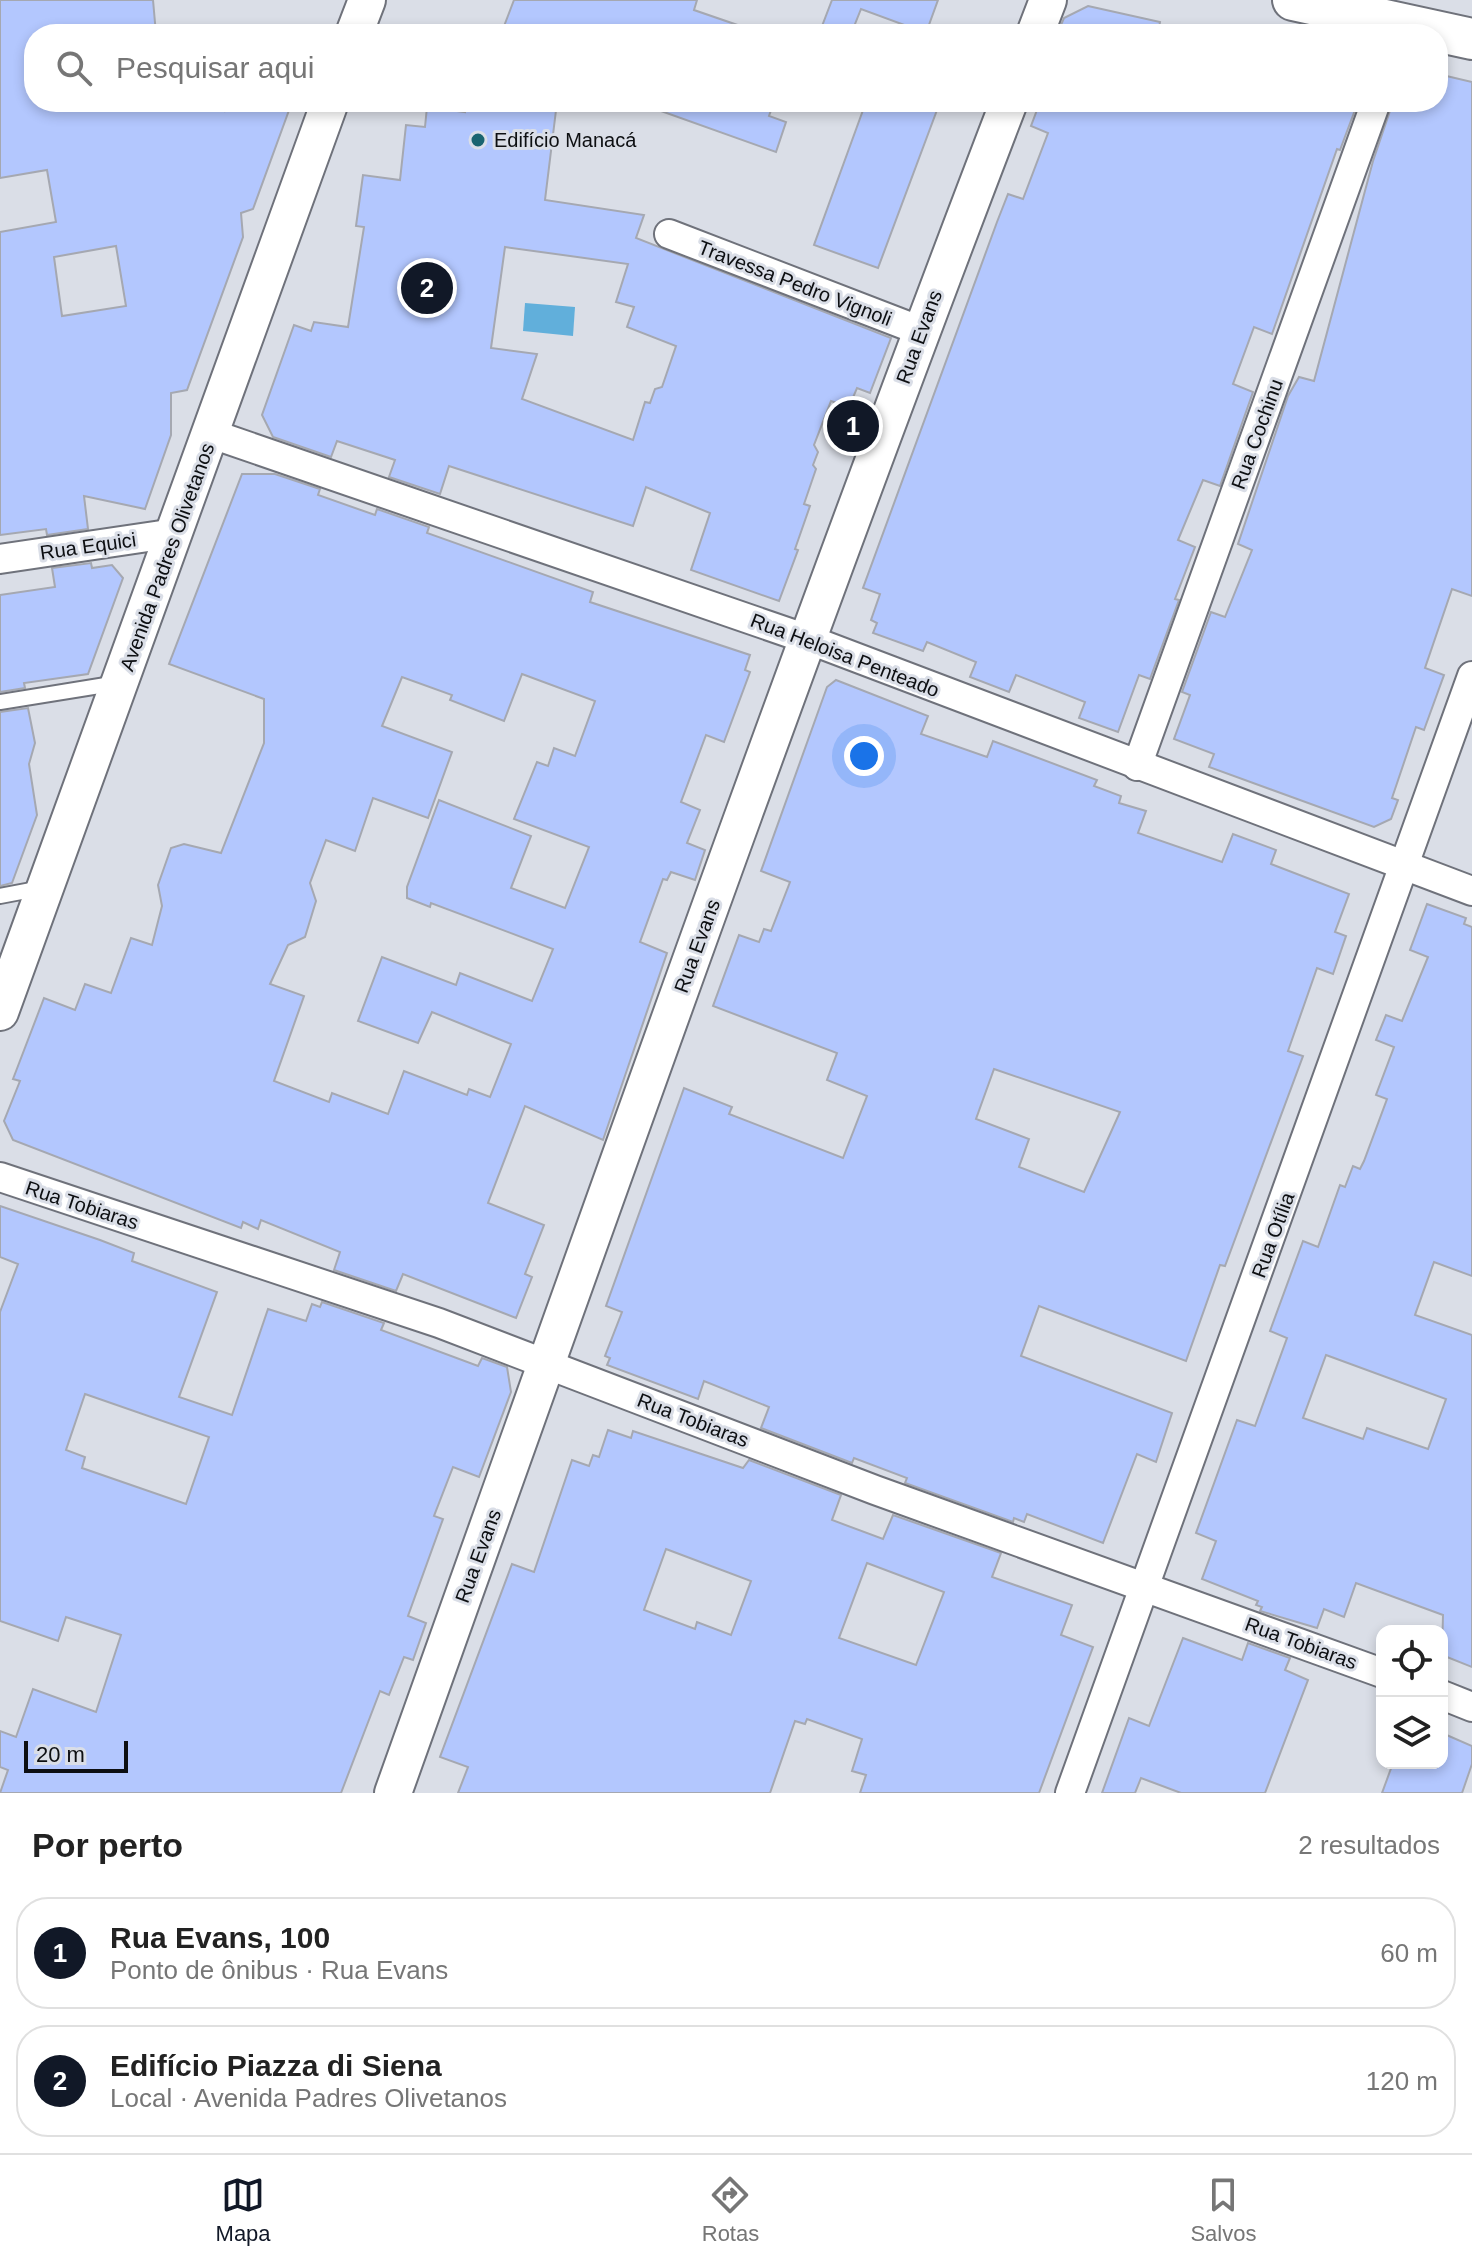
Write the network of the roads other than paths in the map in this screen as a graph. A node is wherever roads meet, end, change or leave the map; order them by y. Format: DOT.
graph roads {
  1 [pos="367,0"];
  2 [pos="1048,0"];
  3 [pos="1293,0"];
  4 [pos="358,24"];
  5 [pos="1039,24"];
  6 [pos="1384,24"];
  7 [pos="1448,36"];
  8 [pos="1472,39"];
  9 [pos="326,112"];
  10 [pos="1005,112"];
  11 [pos="1372,112"];
  12 [pos="669,234"];
  13 [pos="921,331"];
  14 [pos="212,434"];
  15 [pos="175,533"];
  16 [pos="0,559"];
  17 [pos="810,640"];
  18 [pos="1472,676"];
  19 [pos="121,683"];
  20 [pos="0,702"];
  21 [pos="1137,766"];
  22 [pos="1405,865"];
  23 [pos="47,887"];
  24 [pos="1472,891"];
  25 [pos="0,896"];
  26 [pos="0,1012"];
  27 [pos="0,1177"];
  28 [pos="547,1365"];
  29 [pos="1144,1584"];
  30 [pos="1376,1671"];
  31 [pos="1447,1697"];
  32 [pos="1472,1707"];
  33 [pos="393,1793"];
  34 [pos="1070,1793"];
  1 -- 4 [label="street"];
  2 -- 5 [label="street"];
  3 -- 6 [label="main road"];
  7 -- 8 [label="main road"];
  9 -- 14 [label="street, Avenida Padres Olivetanos"];
  10 -- 13 [label="street, Rua Evans"];
  11 -- 21 [label="street, Rua Cochinu"];
  12 -- 13 [label="street, Travessa Pedro Vignoli"];
  13 -- 17 [label="street, Rua Evans"];
  14 -- 15 [label="street, Avenida Padres Olivetanos"];
  14 -- 17 [label="street, Rua Heloisa Penteado"];
  15 -- 16 [label="street, Rua Equici"];
  15 -- 19 [label="street, Avenida Padres Olivetanos"];
  17 -- 21 [label="street, Rua Heloisa Penteado"];
  17 -- 28 [label="street, Rua Evans"];
  18 -- 22 [label="street, Rua Otília"];
  19 -- 20 [label="lane"];
  19 -- 23 [label="street, Avenida Padres Olivetanos"];
  21 -- 22 [label="street, Rua Heloisa Penteado"];
  22 -- 24 [label="street, Rua Heloisa Penteado"];
  22 -- 29 [label="street, Rua Otília"];
  23 -- 25 [label="lane"];
  23 -- 26 [label="street, Avenida Padres Olivetanos"];
  27 -- 28 [label="street, Rua Tobiaras"];
  28 -- 29 [label="street, Rua Tobiaras"];
  28 -- 33 [label="street, Rua Evans"];
  29 -- 30 [label="street, Rua Tobiaras"];
  29 -- 34 [label="street, Rua Otília"];
  31 -- 32 [label="street"];
}
